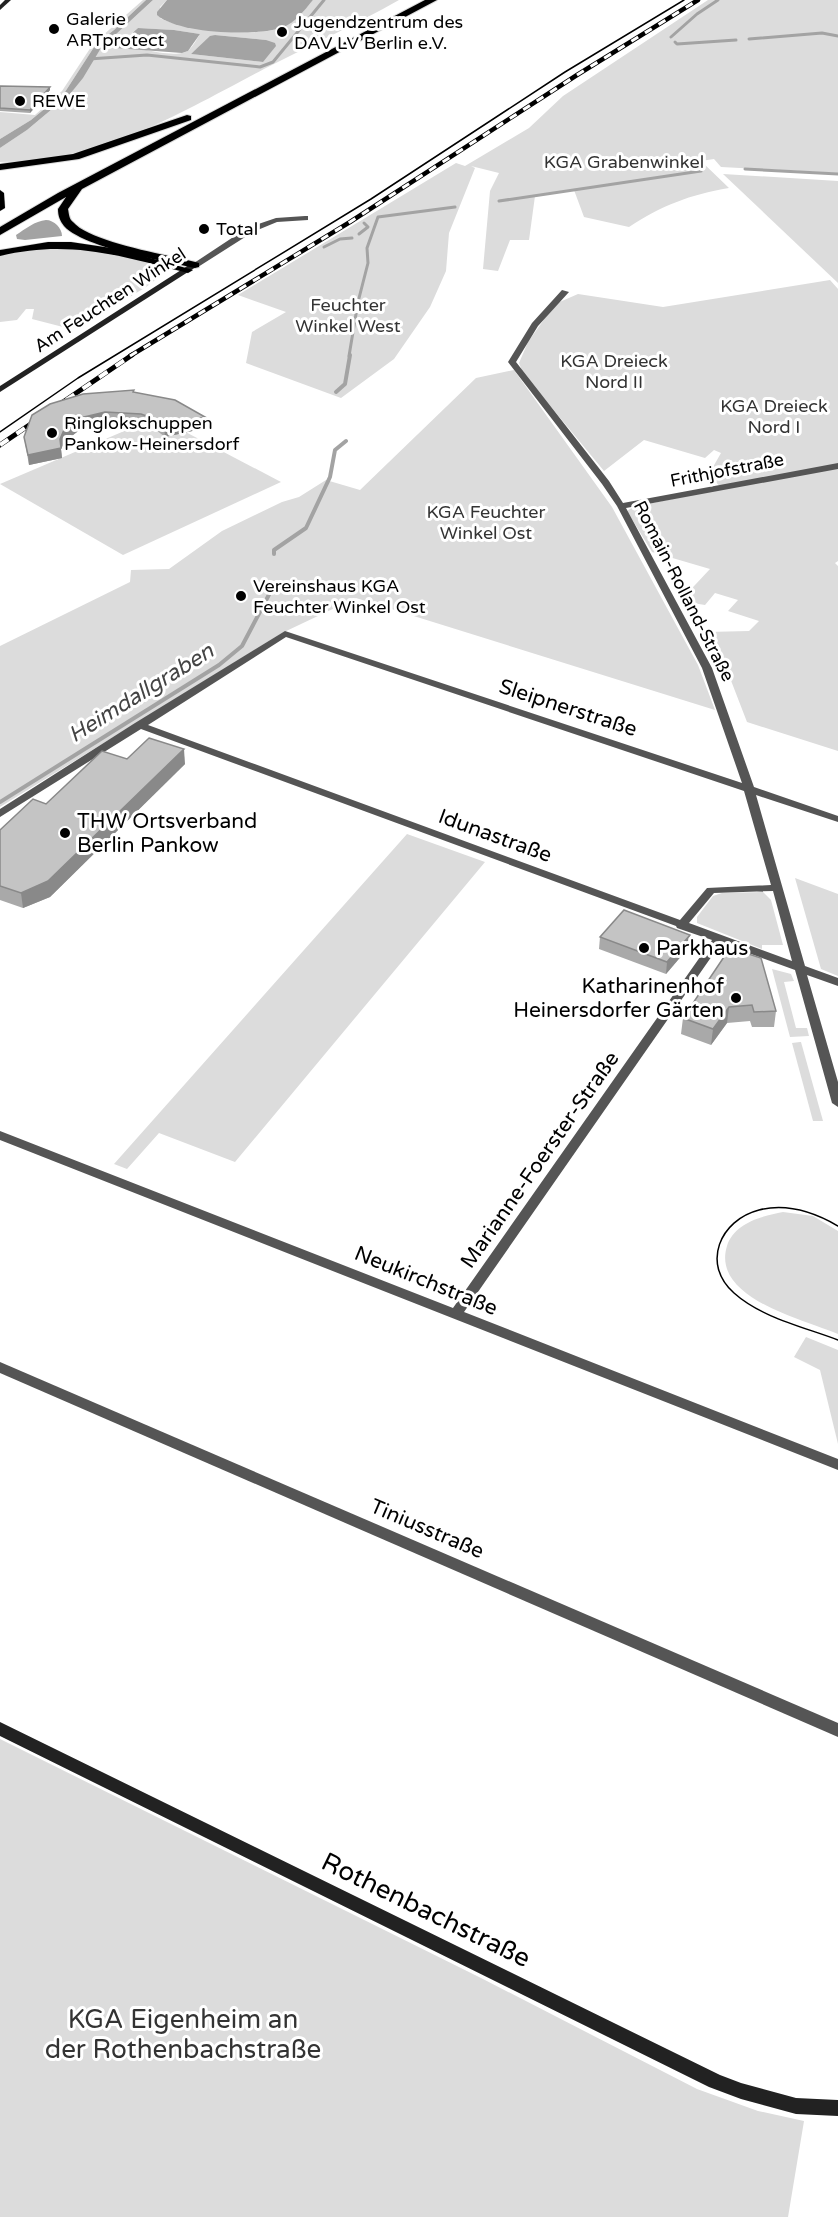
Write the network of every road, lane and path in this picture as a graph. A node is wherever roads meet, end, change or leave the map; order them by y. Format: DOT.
graph roads {
  1 [pos="8,0"];
  2 [pos="416,0"];
  3 [pos="432,0"];
  4 [pos="0,8"];
  5 [pos="195,115"];
  6 [pos="0,166"];
  7 [pos="79,186"];
  8 [pos="0,193"];
  9 [pos="0,208"];
  10 [pos="305,218"];
  11 [pos="0,220"];
  12 [pos="0,232"];
  13 [pos="0,253"];
  14 [pos="192,268"];
  15 [pos="565,292"];
  16 [pos="0,390"];
  17 [pos="838,466"];
  18 [pos="621,507"];
  19 [pos="139,725"];
  20 [pos="749,789"];
  21 [pos="0,814"];
  22 [pos="838,819"];
  23 [pos="777,888"];
  24 [pos="681,926"];
  25 [pos="718,939"];
  26 [pos="799,968"];
  27 [pos="838,982"];
  28 [pos="838,1103"];
  29 [pos="0,1135"];
  30 [pos="456,1314"];
  31 [pos="0,1367"];
  32 [pos="838,1465"];
  33 [pos="0,1729"];
  34 [pos="838,1730"];
  35 [pos="838,2108"];
  1 -- 4 [label="main road"];
  2 -- 5 [label="highway"];
  3 -- 7 [label="highway"];
  5 -- 6 [label="highway"];
  5 -- 11 [label="highway"];
  7 -- 12 [label="highway"];
  7 -- 14 [label="highway"];
  8 -- 9 [label="main road"];
  10 -- 14 [label="street, Am Feuchten Winkel"];
  13 -- 14 [label="main road"];
  14 -- 16 [label="main road, Am Feuchten Winkel"];
  15 -- 18 [label="street, Romain-Rolland-Straße"];
  17 -- 18 [label="street, Frithjofstraße"];
  18 -- 20 [label="street, Romain-Rolland-Straße"];
  19 -- 20 [label="street, Sleipnerstraße"];
  19 -- 21 [label="street"];
  19 -- 24 [label="street, Idunastraße"];
  20 -- 22 [label="street, Sleipnerstraße"];
  20 -- 23 [label="street, Romain-Rolland-Straße"];
  23 -- 24 [label="street"];
  23 -- 26 [label="street, Romain-Rolland-Straße"];
  24 -- 25 [label="street, Idunastraße"];
  25 -- 26 [label="street, Idunastraße"];
  25 -- 30 [label="street, Marianne-Foerster-Straße"];
  26 -- 27 [label="street, Idunastraße"];
  26 -- 28 [label="street, Romain-Rolland-Straße"];
  29 -- 30 [label="street, Neukirchstraße"];
  30 -- 32 [label="street, Neukirchstraße"];
  31 -- 34 [label="street, Tiniusstraße"];
  33 -- 35 [label="main road, Rothenbachstraße"];
}
